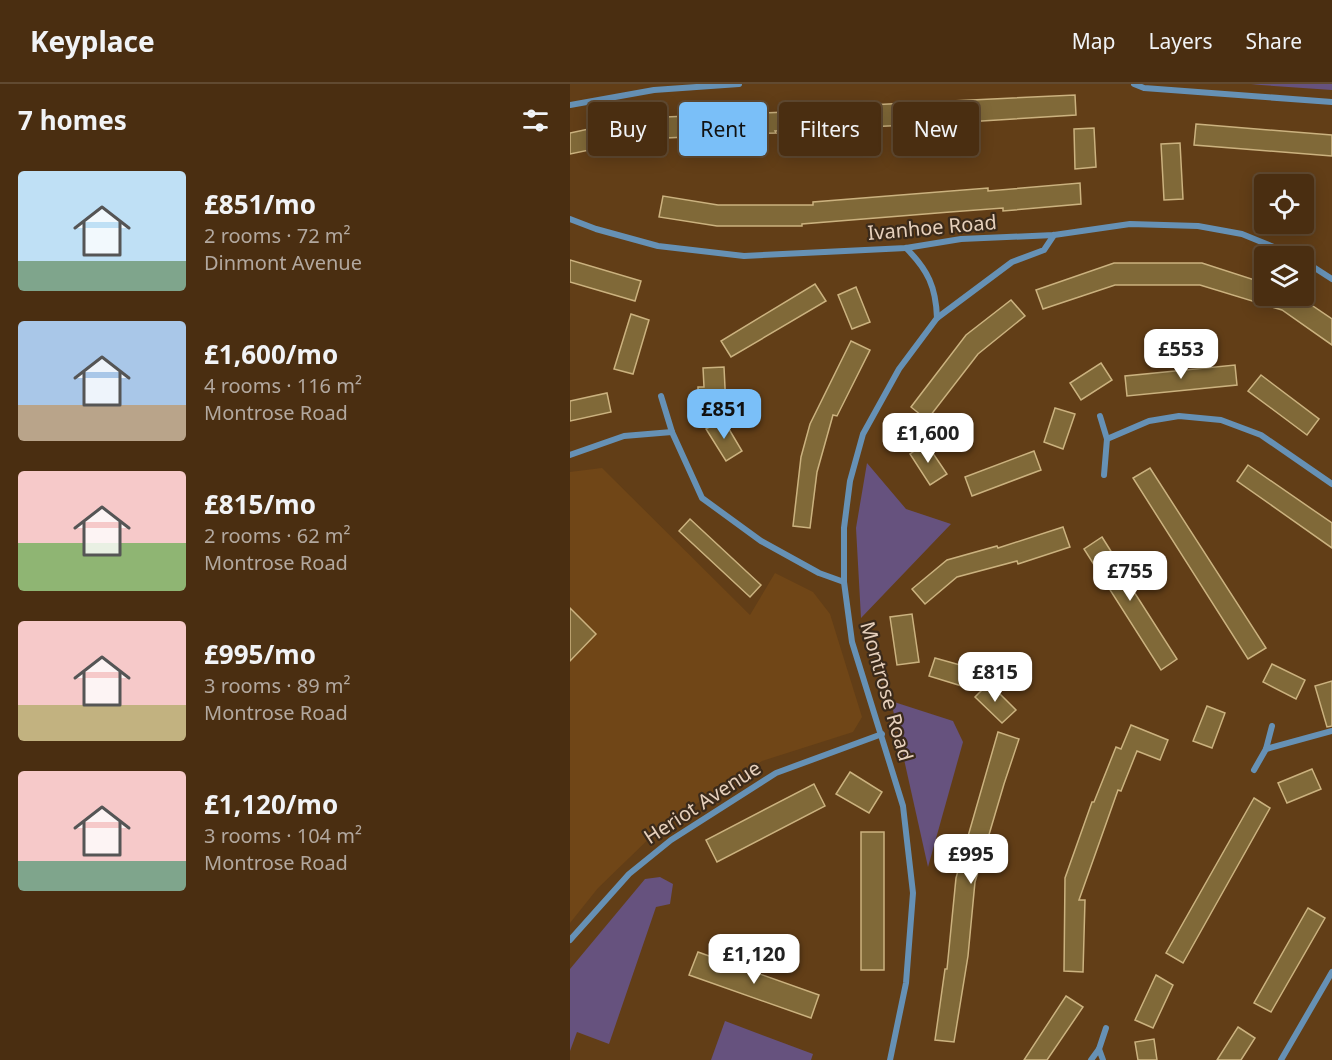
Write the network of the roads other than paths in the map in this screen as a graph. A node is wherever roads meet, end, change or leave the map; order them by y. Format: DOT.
graph roads {
  1 [pos="739,84"];
  2 [pos="1134,84"];
  3 [pos="1332,102"];
  4 [pos="570,105"];
  5 [pos="570,219"];
  6 [pos="1054,235"];
  7 [pos="1271,246"];
  8 [pos="906,248"];
  9 [pos="1314,267"];
  10 [pos="1332,279"];
  11 [pos="936,318"];
  12 [pos="661,396"];
  13 [pos="1100,416"];
  14 [pos="672,432"];
  15 [pos="1107,439"];
  16 [pos="570,455"];
  17 [pos="1104,475"];
  18 [pos="1332,484"];
  19 [pos="843,582"];
  20 [pos="1272,726"];
  21 [pos="1332,731"];
  22 [pos="882,734"];
  23 [pos="1266,749"];
  24 [pos="1254,770"];
  25 [pos="570,940"];
  26 [pos="1332,972"];
  27 [pos="1106,1028"];
  28 [pos="1099,1049"];
  29 [pos="890,1060"];
  30 [pos="1091,1060"];
  31 [pos="1103,1060"];
  32 [pos="1281,1060"];
  1 -- 4 [label="street"];
  2 -- 3 [label="street"];
  5 -- 8 [label="street, Ivanhoe Road"];
  6 -- 7 [label="street, Ivanhoe Road"];
  6 -- 8 [label="street, Ivanhoe Road"];
  6 -- 11 [label="street, Montrose Road"];
  8 -- 11 [label="street"];
  9 -- 10 [label="street"];
  11 -- 19 [label="street, Montrose Road"];
  12 -- 14 [label="street"];
  13 -- 15 [label="street"];
  14 -- 16 [label="street"];
  14 -- 19 [label="street"];
  15 -- 17 [label="street"];
  15 -- 18 [label="street"];
  19 -- 22 [label="street, Montrose Road"];
  20 -- 23 [label="street"];
  21 -- 23 [label="street"];
  22 -- 25 [label="street, Heriot Avenue"];
  22 -- 29 [label="street, Montrose Road"];
  23 -- 24 [label="street"];
  26 -- 32 [label="street"];
  27 -- 28 [label="street"];
  28 -- 30 [label="street"];
  28 -- 31 [label="street"];
}
